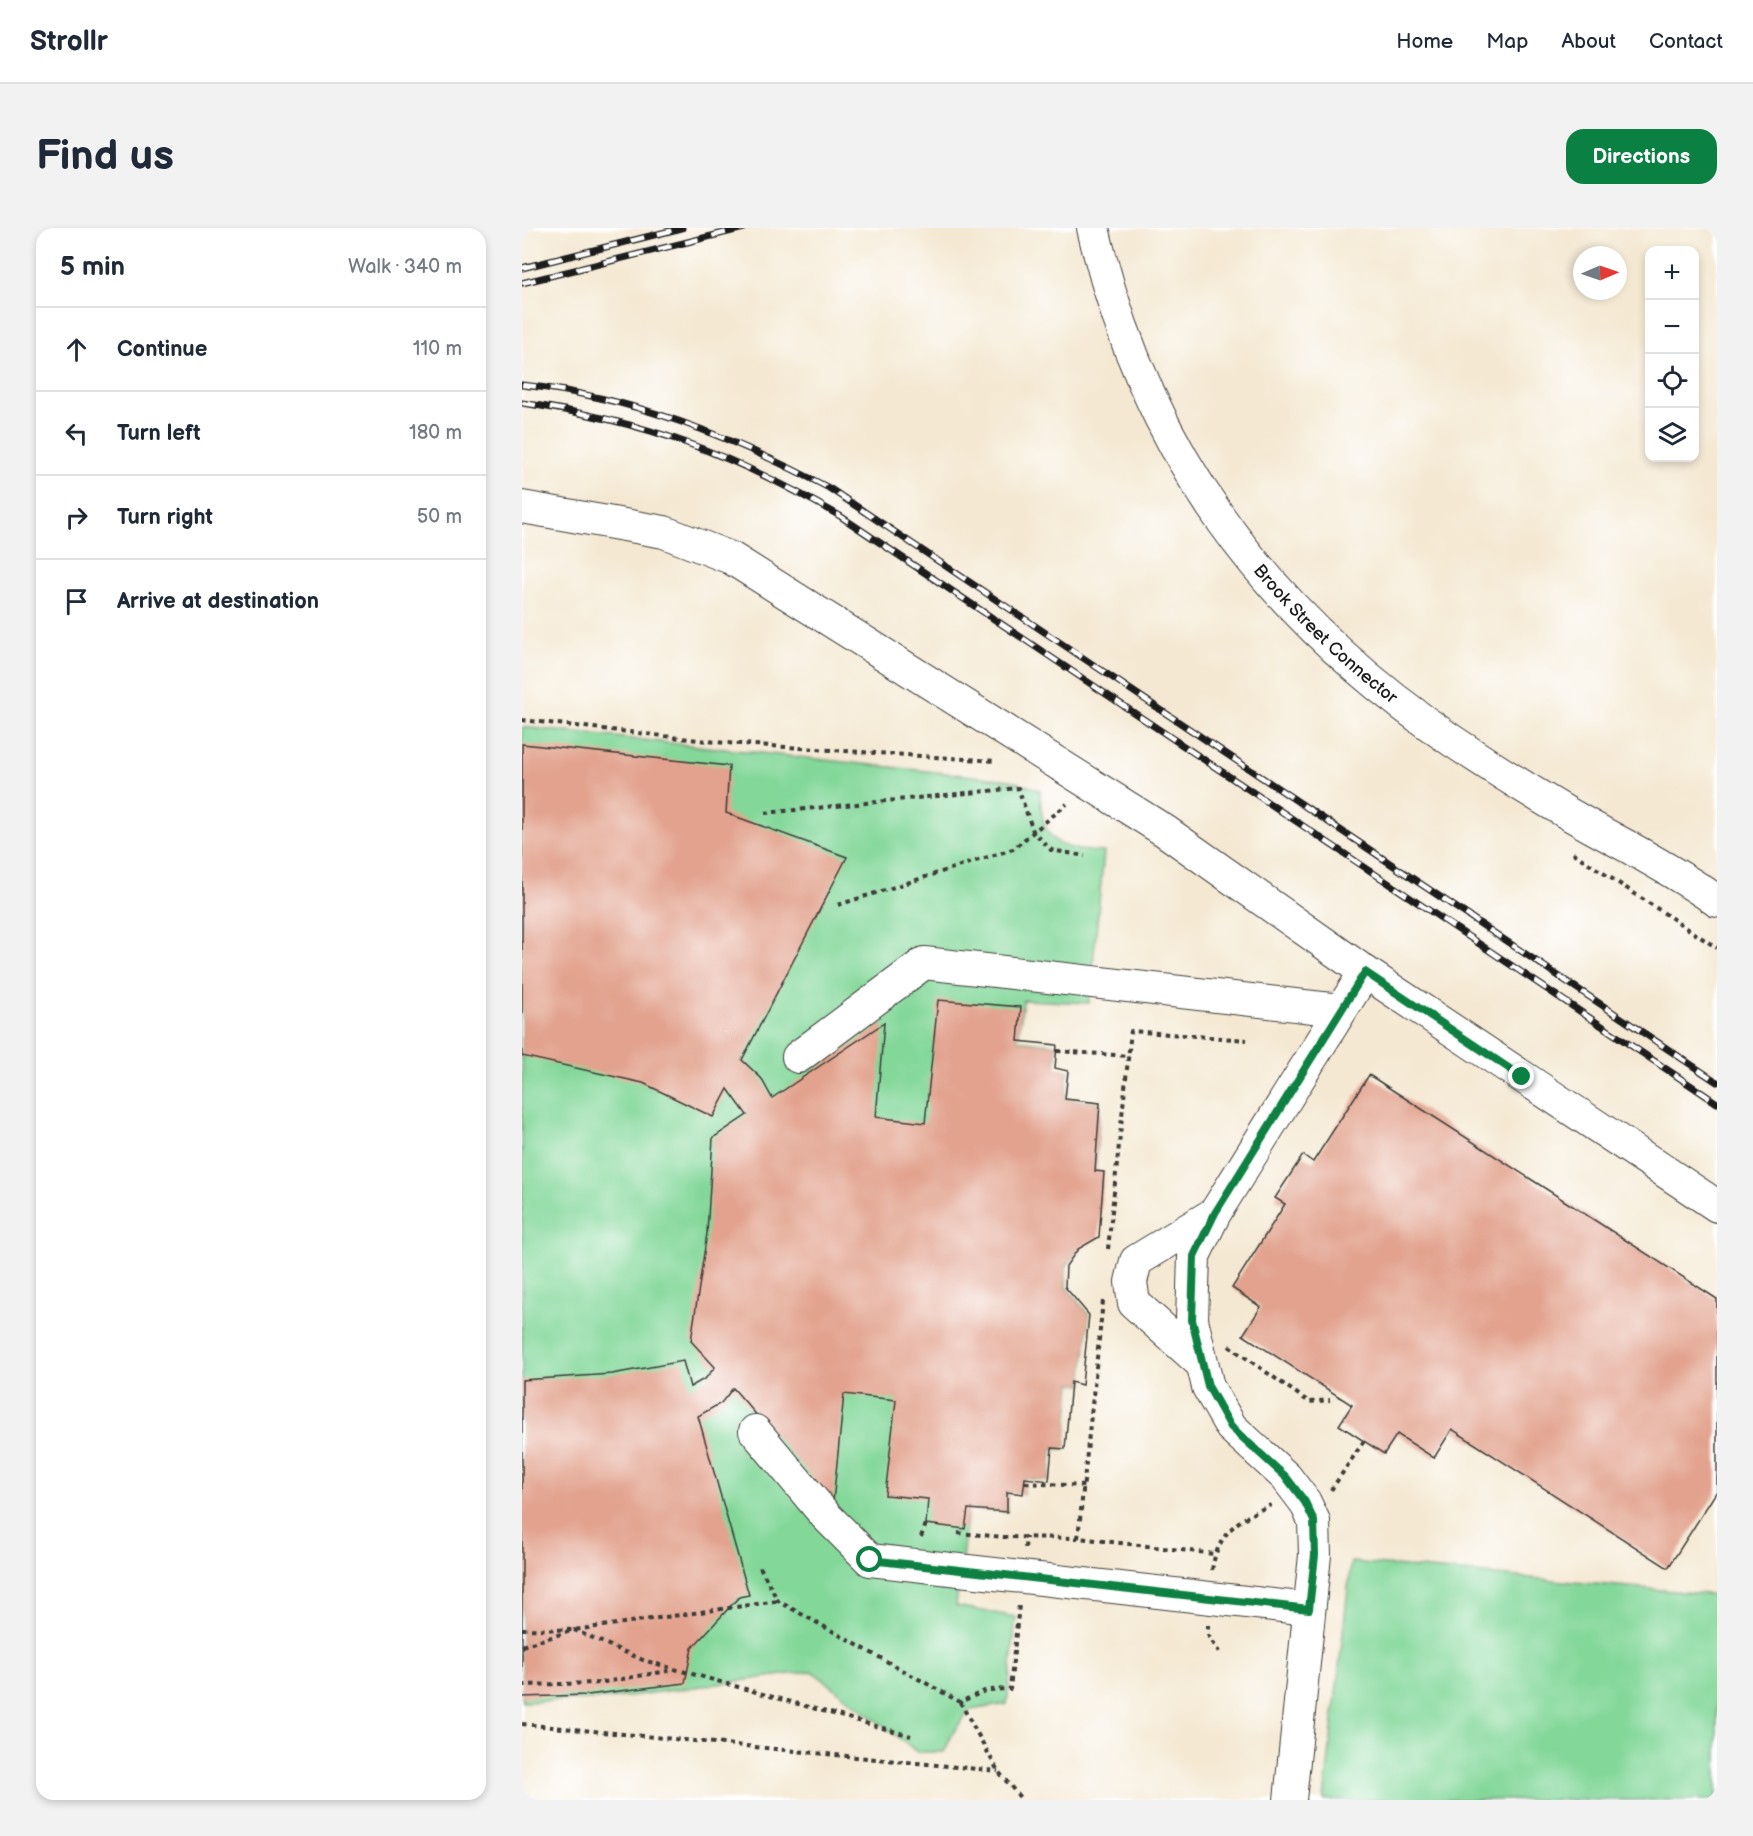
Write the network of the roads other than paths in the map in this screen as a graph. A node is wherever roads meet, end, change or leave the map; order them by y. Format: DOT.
graph roads {
  1 [pos="1092,228"];
  2 [pos="522,507"];
  3 [pos="1717,901"];
  4 [pos="1365,972"];
  5 [pos="1340,1010"];
  6 [pos="798,1057"];
  7 [pos="1717,1206"];
  8 [pos="1215,1213"];
  9 [pos="1201,1363"];
  10 [pos="755,1431"];
  11 [pos="1309,1609"];
  12 [pos="1290,1800"];
  1 -- 3 [label="street, Brook Street Connector"];
  2 -- 4 [label="street"];
  4 -- 5 [label="street"];
  4 -- 7 [label="street"];
  5 -- 6 [label="street"];
  5 -- 8 [label="street"];
  8 -- 9 [label="street"];
  8 -- 9 [label="street"];
  9 -- 11 [label="street"];
  10 -- 11 [label="street"];
  11 -- 12 [label="street"];
}
